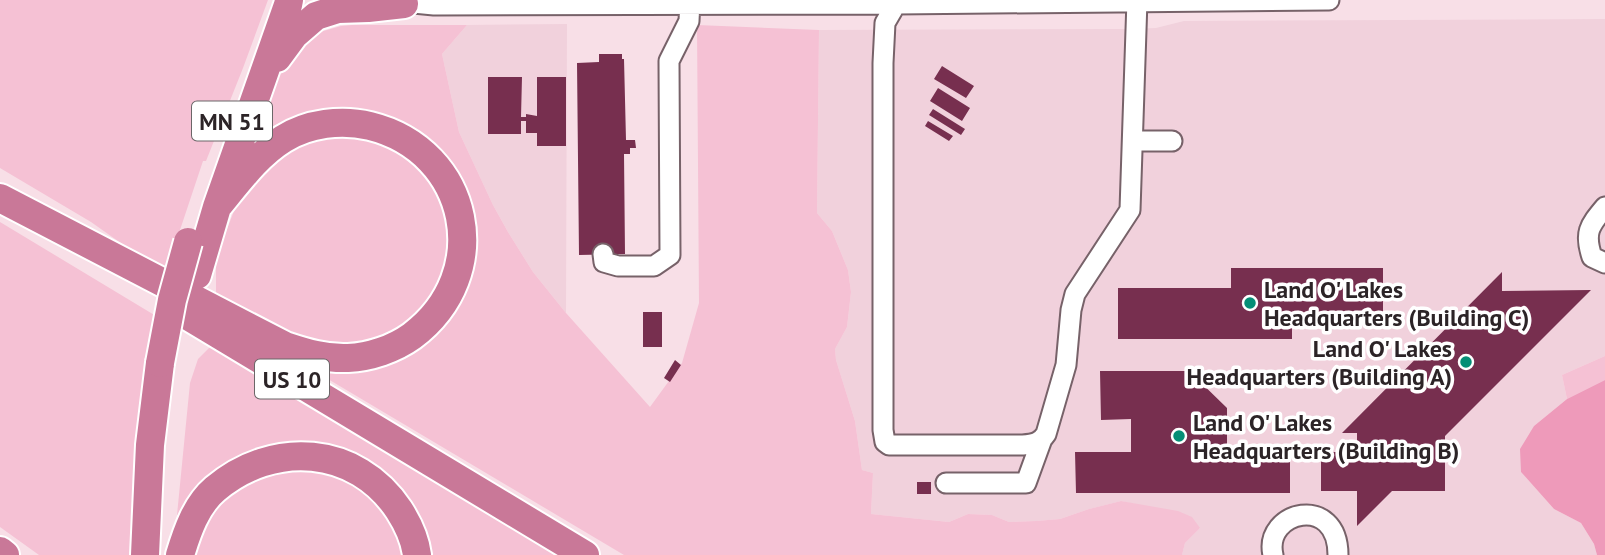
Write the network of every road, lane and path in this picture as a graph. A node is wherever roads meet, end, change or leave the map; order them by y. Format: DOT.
graph roads {
  1 [pos="276,0"];
  2 [pos="289,0"];
  3 [pos="1329,0"];
  4 [pos="1138,1"];
  5 [pos="394,2"];
  6 [pos="896,2"];
  7 [pos="690,3"];
  8 [pos="265,74"];
  9 [pos="1133,141"];
  10 [pos="1172,141"];
  11 [pos="0,201"];
  12 [pos="217,207"];
  13 [pos="1605,207"];
  14 [pos="603,254"];
  15 [pos="1605,263"];
  16 [pos="168,371"];
  17 [pos="1042,439"];
  18 [pos="946,484"];
  19 [pos="0,551"];
  20 [pos="5,555"];
  21 [pos="145,555"];
  22 [pos="163,555"];
  23 [pos="180,555"];
  24 [pos="417,555"];
  25 [pos="584,555"];
  26 [pos="1273,555"];
  27 [pos="1338,555"];
  1 -- 16 [label="highway, MN 51, bridge"];
  2 -- 8 [label="highway, MN 51"];
  3 -- 4 [label="street"];
  4 -- 6 [label="street"];
  4 -- 9 [label="street"];
  5 -- 7 [label="street"];
  5 -- 8 [label="highway"];
  6 -- 7 [label="street"];
  6 -- 17 [label="street"];
  7 -- 14 [label="street"];
  8 -- 12 [label="highway, MN 51"];
  9 -- 10 [label="street"];
  9 -- 17 [label="street"];
  11 -- 12 [label="highway"];
  11 -- 25 [label="highway, US 10"];
  12 -- 16 [label="highway, MN 51"];
  13 -- 15 [label="street"];
  16 -- 21 [label="highway, MN 51"];
  16 -- 22 [label="highway, MN 51"];
  17 -- 18 [label="street"];
  19 -- 20 [label="highway"];
  23 -- 24 [label="highway"];
  26 -- 27 [label="street"];
}
